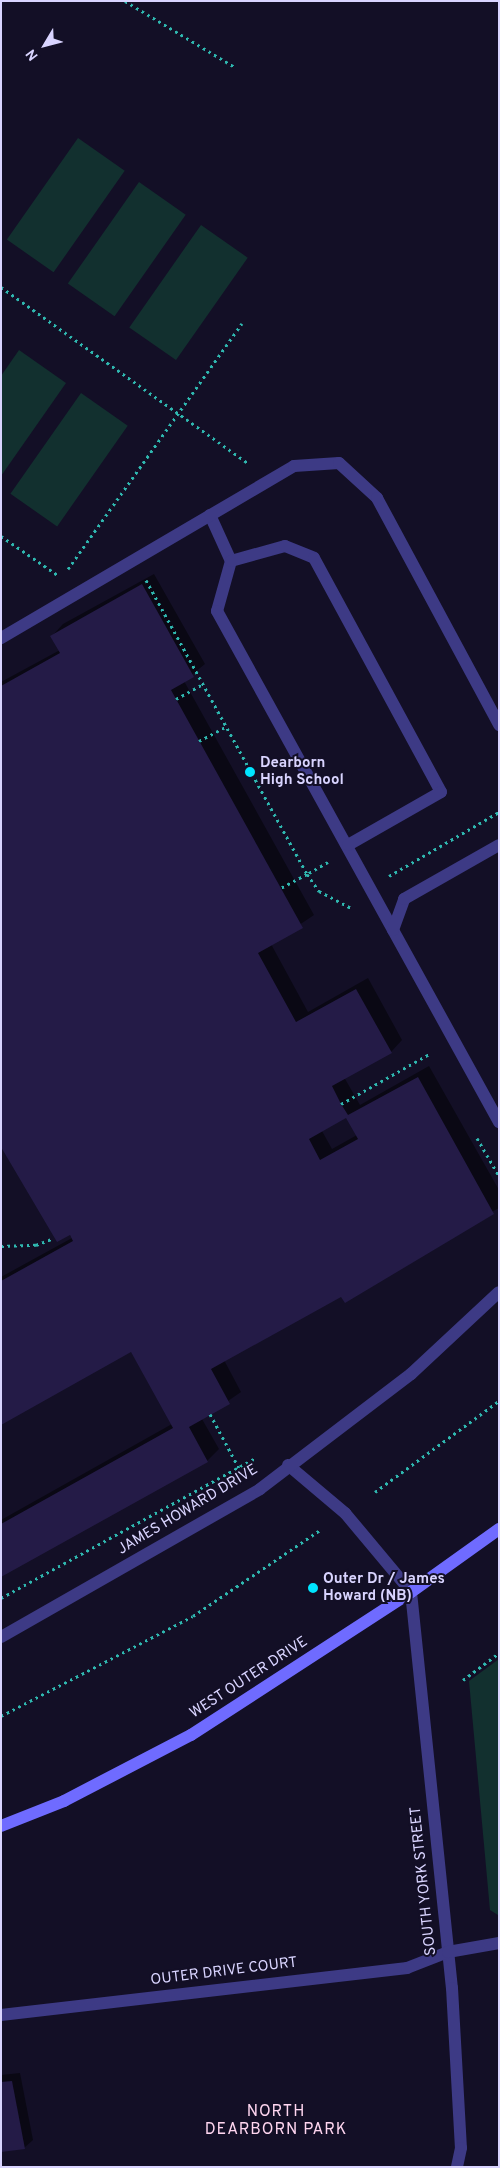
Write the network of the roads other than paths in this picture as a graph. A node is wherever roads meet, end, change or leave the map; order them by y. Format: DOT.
graph roads {
  1 [pos="210,515"];
  2 [pos="231,561"];
  3 [pos="1,638"];
  4 [pos="499,725"];
  5 [pos="348,845"];
  6 [pos="499,845"];
  7 [pos="394,930"];
  8 [pos="499,1122"];
  9 [pos="499,1292"];
  10 [pos="288,1465"];
  11 [pos="499,1529"];
  12 [pos="411,1592"];
  13 [pos="1,1636"];
  14 [pos="1,1826"];
  15 [pos="499,1943"];
  16 [pos="448,1952"];
  17 [pos="1,2014"];
  18 [pos="457,2167"];
  1 -- 2 [label="street"];
  1 -- 3 [label="street"];
  1 -- 4 [label="street"];
  2 -- 5 [label="street"];
  2 -- 5 [label="street"];
  5 -- 7 [label="street"];
  6 -- 7 [label="street"];
  7 -- 8 [label="street"];
  9 -- 10 [label="street, JAMES HOWARD DRIVE"];
  10 -- 12 [label="street"];
  10 -- 13 [label="street, JAMES HOWARD DRIVE"];
  11 -- 12 [label="main road, WEST OUTER DRIVE"];
  12 -- 14 [label="main road, WEST OUTER DRIVE"];
  12 -- 16 [label="street, SOUTH YORK STREET"];
  15 -- 16 [label="street, OUTER DRIVE COURT"];
  16 -- 17 [label="street, OUTER DRIVE COURT"];
  16 -- 18 [label="street, SOUTH YORK STREET"];
}
